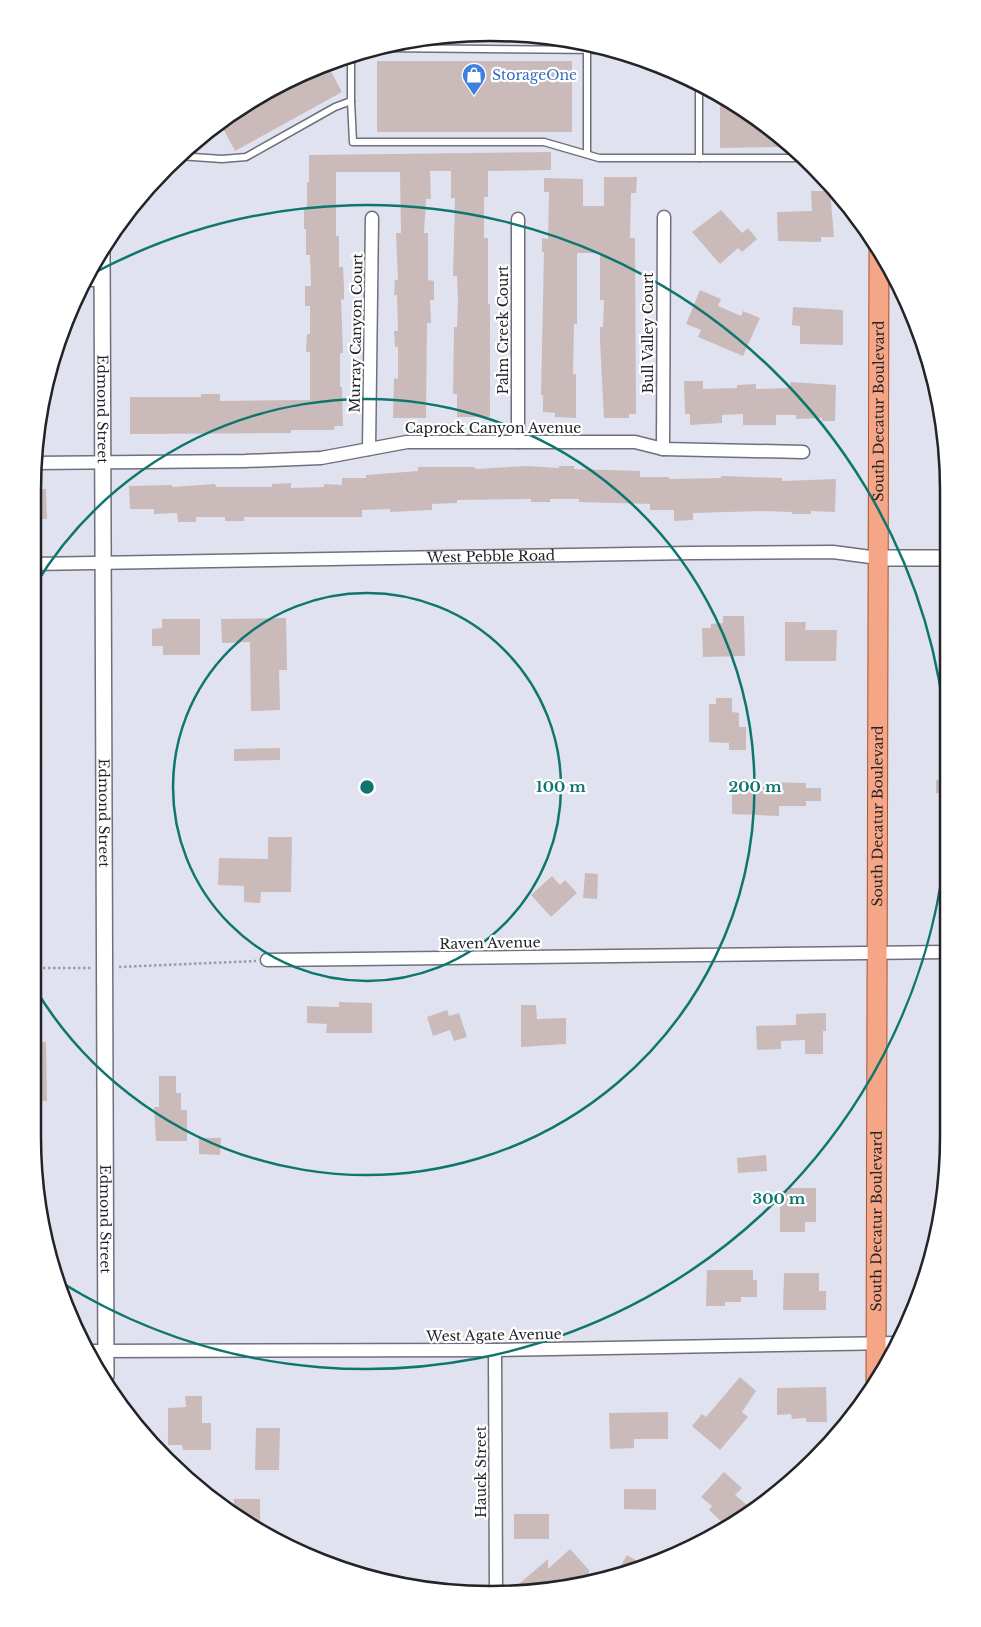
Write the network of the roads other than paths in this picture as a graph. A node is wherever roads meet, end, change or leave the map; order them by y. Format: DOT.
graph roads {
  1 [pos="413,48"];
  2 [pos="577,50"];
  3 [pos="587,52"];
  4 [pos="351,64"];
  5 [pos="698,93"];
  6 [pos="351,101"];
  7 [pos="587,154"];
  8 [pos="190,157"];
  9 [pos="699,158"];
  10 [pos="792,158"];
  11 [pos="664,217"];
  12 [pos="372,218"];
  13 [pos="518,219"];
  14 [pos="879,264"];
  15 [pos="95,280"];
  16 [pos="518,442"];
  17 [pos="369,449"];
  18 [pos="663,449"];
  19 [pos="803,452"];
  20 [pos="102,462"];
  21 [pos="42,463"];
  22 [pos="878,558"];
  23 [pos="940,558"];
  24 [pos="103,563"];
  25 [pos="41,564"];
  26 [pos="940,952"];
  27 [pos="877,954"];
  28 [pos="267,960"];
  29 [pos="886,1344"];
  30 [pos="495,1350"];
  31 [pos="100,1351"];
  32 [pos="103,1364"];
  33 [pos="496,1586"];
  1 -- 2 [label="lane"];
  3 -- 7 [label="lane"];
  4 -- 6 [label="lane"];
  5 -- 9 [label="lane"];
  6 -- 7 [label="lane"];
  6 -- 8 [label="lane"];
  7 -- 9 [label="lane"];
  9 -- 10 [label="lane"];
  11 -- 18 [label="street, Bull Valley Court"];
  12 -- 17 [label="street, Murray Canyon Court"];
  13 -- 16 [label="street, Palm Creek Court"];
  14 -- 22 [label="main road, South Decatur Boulevard"];
  15 -- 20 [label="street, Edmond Street"];
  16 -- 17 [label="street, Caprock Canyon Avenue"];
  16 -- 18 [label="street, Caprock Canyon Avenue"];
  17 -- 20 [label="street, Caprock Canyon Avenue"];
  18 -- 19 [label="street, Caprock Canyon Avenue"];
  20 -- 21 [label="street, Caprock Canyon Avenue"];
  20 -- 24 [label="street, Edmond Street"];
  22 -- 23 [label="street, West Pebble Road"];
  22 -- 24 [label="street, West Pebble Road"];
  22 -- 27 [label="main road, South Decatur Boulevard"];
  24 -- 25 [label="street, West Pebble Road"];
  24 -- 31 [label="street, Edmond Street"];
  26 -- 27 [label="street, Raven Avenue"];
  27 -- 28 [label="street, Raven Avenue"];
  27 -- 29 [label="main road, South Decatur Boulevard"];
  29 -- 30 [label="street, West Agate Avenue"];
  30 -- 31 [label="street, West Agate Avenue"];
  30 -- 33 [label="street, Hauck Street"];
  31 -- 32 [label="street, Edmond Street"];
}
